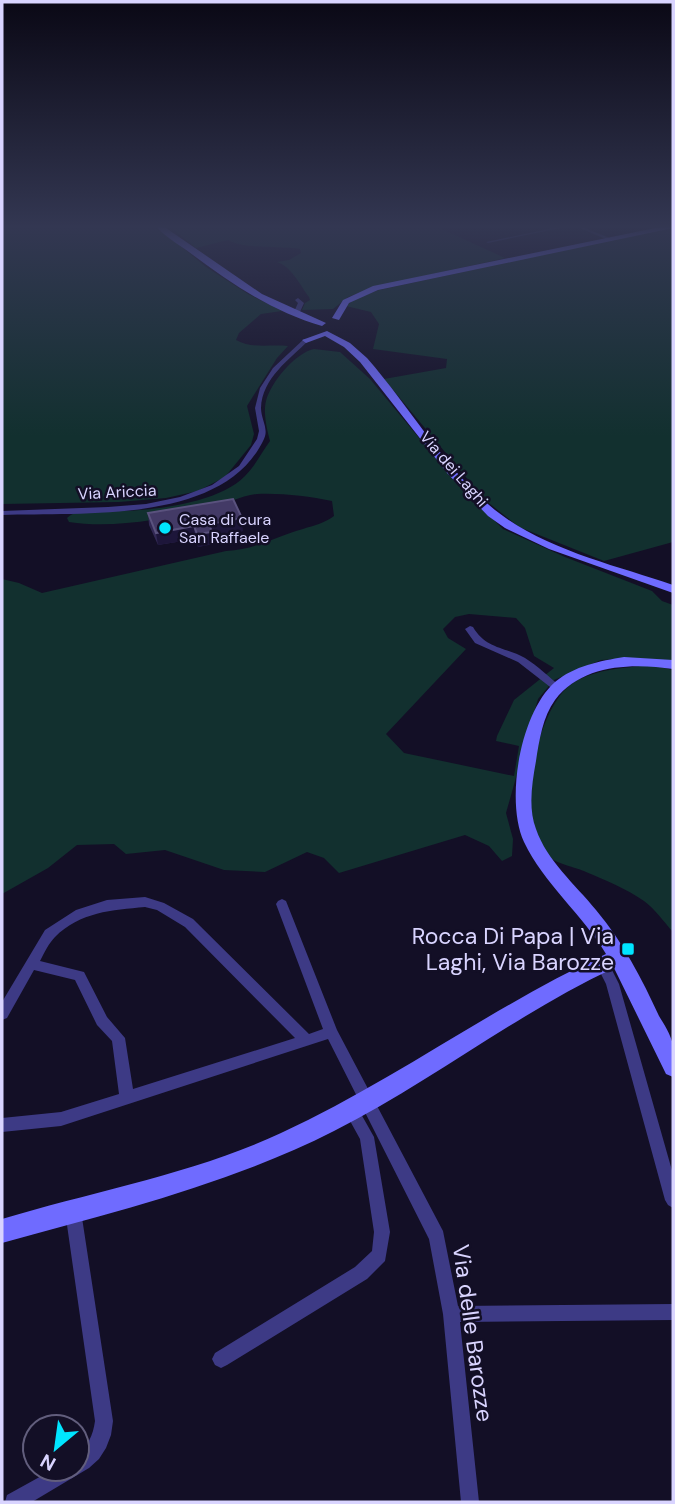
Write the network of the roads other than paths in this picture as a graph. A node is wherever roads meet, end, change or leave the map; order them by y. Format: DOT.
graph roads {
  1 [pos="264,296"];
  2 [pos="355,296"];
  3 [pos="298,300"];
  4 [pos="300,316"];
  5 [pos="324,323"];
  6 [pos="312,329"];
  7 [pos="340,329"];
  8 [pos="325,334"];
  9 [pos="306,340"];
  10 [pos="2,513"];
  11 [pos="673,589"];
  12 [pos="470,629"];
  13 [pos="673,665"];
  14 [pos="557,688"];
  15 [pos="282,904"];
  16 [pos="610,960"];
  17 [pos="31,964"];
  18 [pos="2,1014"];
  19 [pos="331,1032"];
  20 [pos="307,1041"];
  21 [pos="673,1067"];
  22 [pos="127,1097"];
  23 [pos="359,1106"];
  24 [pos="2,1125"];
  25 [pos="673,1200"];
  26 [pos="74,1211"];
  27 [pos="2,1231"];
  28 [pos="673,1312"];
  29 [pos="451,1314"];
  30 [pos="220,1359"];
  31 [pos="91,1455"];
  32 [pos="47,1483"];
  33 [pos="14,1502"];
  34 [pos="470,1502"];
  1 -- 4 [label="main road"];
  2 -- 7 [label="main road"];
  3 -- 4 [label="street"];
  4 -- 5 [label="main road"];
  4 -- 6 [label="main road"];
  5 -- 6 [label="main road"];
  5 -- 7 [label="main road"];
  6 -- 8 [label="main road, Via dei Laghi"];
  6 -- 9 [label="main road, Via Ariccia"];
  7 -- 8 [label="main road, Via dei Laghi"];
  7 -- 11 [label="main road, Via dei Laghi"];
  8 -- 9 [label="main road, Via Ariccia"];
  9 -- 10 [label="street, Via Ariccia"];
  12 -- 14 [label="street"];
  13 -- 14 [label="main road"];
  14 -- 16 [label="main road"];
  15 -- 19 [label="street"];
  16 -- 21 [label="main road"];
  16 -- 23 [label="main road"];
  16 -- 25 [label="street"];
  17 -- 18 [label="street"];
  17 -- 20 [label="street"];
  17 -- 22 [label="street"];
  19 -- 20 [label="street"];
  19 -- 23 [label="street"];
  20 -- 22 [label="street"];
  22 -- 24 [label="street"];
  23 -- 26 [label="main road"];
  23 -- 29 [label="street, Via delle Barozze"];
  23 -- 30 [label="street"];
  26 -- 27 [label="main road"];
  26 -- 31 [label="street"];
  28 -- 29 [label="street"];
  29 -- 34 [label="street, Via delle Barozze"];
  32 -- 33 [label="street"];
}
